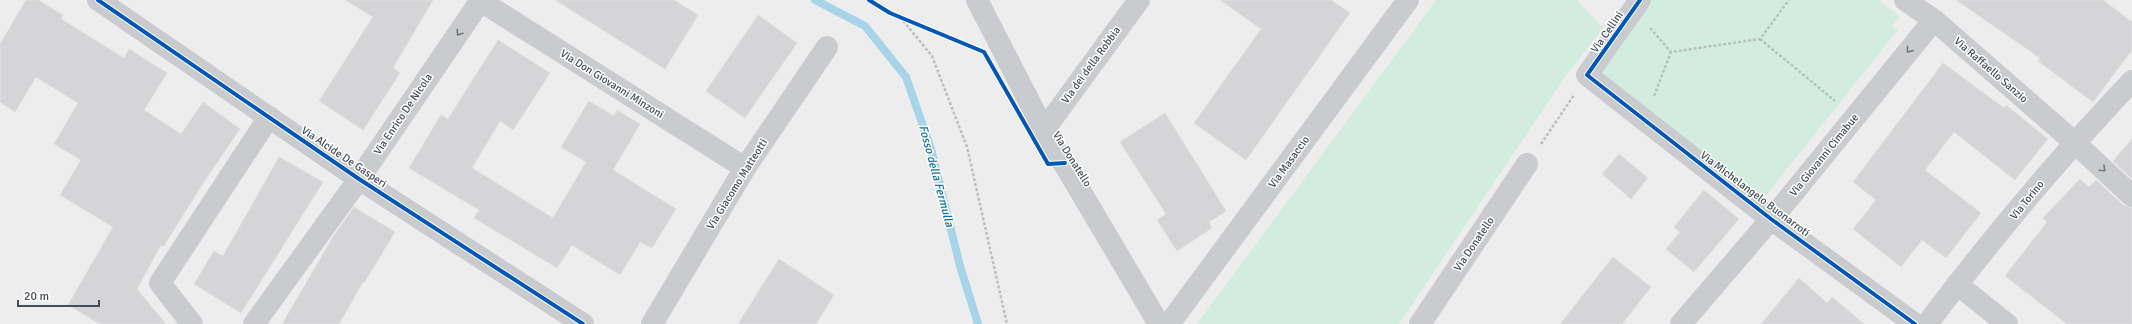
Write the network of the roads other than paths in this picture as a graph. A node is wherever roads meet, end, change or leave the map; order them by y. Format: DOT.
graph roads {
  1 [pos="98,0"];
  2 [pos="480,0"];
  3 [pos="977,0"];
  4 [pos="1139,0"];
  5 [pos="1408,0"];
  6 [pos="1905,0"];
  7 [pos="1637,5"];
  8 [pos="1934,20"];
  9 [pos="827,47"];
  10 [pos="1587,75"];
  11 [pos="2132,81"];
  12 [pos="269,117"];
  13 [pos="1044,130"];
  14 [pos="2074,142"];
  15 [pos="1527,164"];
  16 [pos="745,168"];
  17 [pos="359,178"];
  18 [pos="2132,196"];
  19 [pos="1771,219"];
  20 [pos="1957,284"];
  21 [pos="192,324"];
  22 [pos="254,324"];
  23 [pos="583,324"];
  24 [pos="652,324"];
  25 [pos="1159,324"];
  26 [pos="1169,324"];
  27 [pos="1420,324"];
  28 [pos="1681,324"];
  29 [pos="1915,324"];
  30 [pos="1927,324"];
  31 [pos="2006,324"];
  1 -- 12 [label="street, Via Alcide De Gasperi"];
  2 -- 16 [label="street, Via Don Giovanni Minzoni"];
  2 -- 17 [label="street, Via Enrico De Nicola, one-way"];
  3 -- 13 [label="street, Via Donatello"];
  4 -- 13 [label="street, Via dei della Robbia"];
  5 -- 26 [label="street, Via Masaccio"];
  6 -- 8 [label="street, Via Raffaello Sanzio"];
  7 -- 10 [label="street, Via Cellini"];
  8 -- 14 [label="street, Via Raffaello Sanzio"];
  8 -- 19 [label="street, Via Giovanni Cimabue, one-way"];
  9 -- 16 [label="street, Via Giacomo Matteotti"];
  10 -- 19 [label="street, Via Michelangelo Buonarroti"];
  11 -- 14 [label="street, Via Torino"];
  12 -- 17 [label="street, Via Alcide De Gasperi"];
  12 -- 21 [label="street"];
  13 -- 25 [label="street, Via Donatello"];
  14 -- 18 [label="street, Via Raffaello Sanzio, one-way"];
  14 -- 20 [label="street, Via Torino"];
  15 -- 27 [label="street, Via Donatello"];
  16 -- 24 [label="street, Via Giacomo Matteotti"];
  17 -- 22 [label="street, Via Enrico De Nicola"];
  17 -- 23 [label="street, Via Alcide De Gasperi"];
  19 -- 28 [label="street, Via Giovanni Cimabue"];
  19 -- 29 [label="street, Via Michelangelo Buonarroti"];
  20 -- 30 [label="street, Via Torino"];
  20 -- 31 [label="street"];
}
